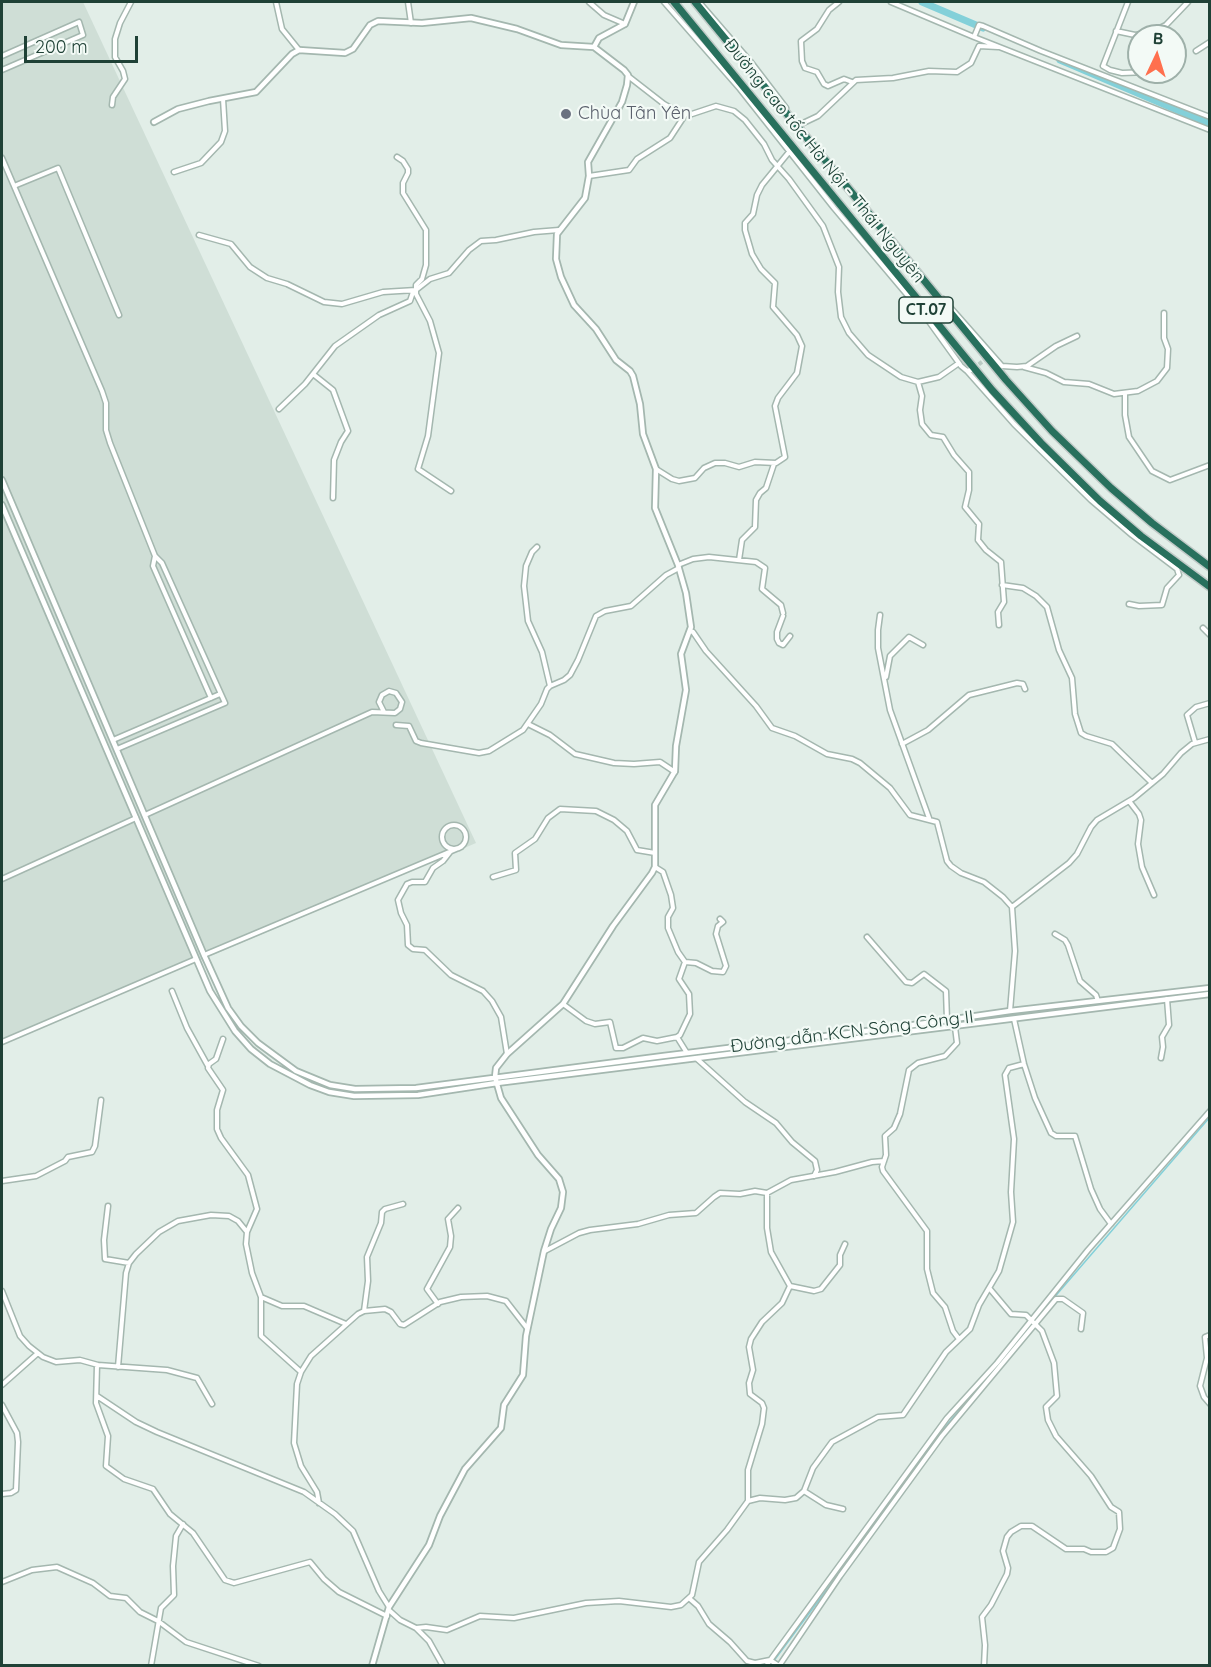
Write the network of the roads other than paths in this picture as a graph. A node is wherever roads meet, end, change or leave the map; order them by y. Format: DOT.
graph roads {
  1 [pos="132,2"];
  2 [pos="276,2"];
  3 [pos="408,2"];
  4 [pos="589,2"];
  5 [pos="634,2"];
  6 [pos="664,2"];
  7 [pos="674,2"];
  8 [pos="697,2"];
  9 [pos="839,2"];
  10 [pos="891,2"];
  11 [pos="1128,2"];
  12 [pos="1188,2"];
  13 [pos="411,23"];
  14 [pos="625,24"];
  15 [pos="1116,31"];
  16 [pos="974,37"];
  17 [pos="1209,42"];
  18 [pos="1000,46"];
  19 [pos="594,47"];
  20 [pos="299,50"];
  21 [pos="1196,51"];
  22 [pos="2,56"];
  23 [pos="2,70"];
  24 [pos="1127,73"];
  25 [pos="628,76"];
  26 [pos="853,82"];
  27 [pos="223,99"];
  28 [pos="112,105"];
  29 [pos="685,115"];
  30 [pos="1209,117"];
  31 [pos="154,122"];
  32 [pos="800,125"];
  33 [pos="1209,130"];
  34 [pos="789,152"];
  35 [pos="397,157"];
  36 [pos="2,158"];
  37 [pos="777,166"];
  38 [pos="174,172"];
  39 [pos="589,176"];
  40 [pos="14,186"];
  41 [pos="559,230"];
  42 [pos="199,235"];
  43 [pos="415,291"];
  44 [pos="1164,313"];
  45 [pos="119,315"];
  46 [pos="1077,336"];
  47 [pos="959,363"];
  48 [pos="1024,367"];
  49 [pos="314,374"];
  50 [pos="918,382"];
  51 [pos="1125,394"];
  52 [pos="279,409"];
  53 [pos="774,464"];
  54 [pos="1209,465"];
  55 [pos="656,469"];
  56 [pos="2,480"];
  57 [pos="451,491"];
  58 [pos="333,498"];
  59 [pos="2,505"];
  60 [pos="537,547"];
  61 [pos="155,556"];
  62 [pos="739,560"];
  63 [pos="679,567"];
  64 [pos="1209,567"];
  65 [pos="1002,585"];
  66 [pos="1209,587"];
  67 [pos="1129,604"];
  68 [pos="880,615"];
  69 [pos="999,625"];
  70 [pos="1203,628"];
  71 [pos="690,631"];
  72 [pos="1209,635"];
  73 [pos="790,636"];
  74 [pos="923,645"];
  75 [pos="885,683"];
  76 [pos="550,686"];
  77 [pos="1025,689"];
  78 [pos="220,694"];
  79 [pos="211,698"];
  80 [pos="379,702"];
  81 [pos="1209,703"];
  82 [pos="372,712"];
  83 [pos="384,712"];
  84 [pos="528,724"];
  85 [pos="396,725"];
  86 [pos="113,740"];
  87 [pos="1209,740"];
  88 [pos="1195,742"];
  89 [pos="902,744"];
  90 [pos="117,749"];
  91 [pos="675,772"];
  92 [pos="1152,783"];
  93 [pos="1129,801"];
  94 [pos="145,815"];
  95 [pos="136,818"];
  96 [pos="929,818"];
  97 [pos="444,843"];
  98 [pos="461,847"];
  99 [pos="450,852"];
  100 [pos="655,853"];
  101 [pos="444,854"];
  102 [pos="655,867"];
  103 [pos="494,877"];
  104 [pos="2,879"];
  105 [pos="1154,895"];
  106 [pos="1012,907"];
  107 [pos="720,919"];
  108 [pos="1055,934"];
  109 [pos="867,937"];
  110 [pos="204,955"];
  111 [pos="196,959"];
  112 [pos="686,962"];
  113 [pos="1209,988"];
  114 [pos="172,992"];
  115 [pos="1209,994"];
  116 [pos="1167,999"];
  117 [pos="1098,1001"];
  118 [pos="563,1005"];
  119 [pos="1081,1006"];
  120 [pos="1010,1011"];
  121 [pos="1014,1018"];
  122 [pos="947,1020"];
  123 [pos="955,1027"];
  124 [pos="677,1037"];
  125 [pos="223,1039"];
  126 [pos="2,1042"];
  127 [pos="742,1046"];
  128 [pos="687,1053"];
  129 [pos="507,1054"];
  130 [pos="742,1054"];
  131 [pos="695,1058"];
  132 [pos="1161,1058"];
  133 [pos="1024,1064"];
  134 [pos="208,1066"];
  135 [pos="296,1071"];
  136 [pos="289,1076"];
  137 [pos="495,1077"];
  138 [pos="497,1083"];
  139 [pos="101,1100"];
  140 [pos="1209,1111"];
  141 [pos="884,1161"];
  142 [pos="813,1176"];
  143 [pos="2,1180"];
  144 [pos="767,1192"];
  145 [pos="403,1204"];
  146 [pos="108,1206"];
  147 [pos="458,1208"];
  148 [pos="1111,1224"];
  149 [pos="247,1232"];
  150 [pos="845,1244"];
  151 [pos="544,1251"];
  152 [pos="129,1263"];
  153 [pos="790,1286"];
  154 [pos="990,1289"];
  155 [pos="2,1291"];
  156 [pos="261,1297"];
  157 [pos="438,1304"];
  158 [pos="364,1311"];
  159 [pos="1034,1321"];
  160 [pos="346,1324"];
  161 [pos="528,1328"];
  162 [pos="1081,1329"];
  163 [pos="1209,1335"];
  164 [pos="959,1339"];
  165 [pos="38,1353"];
  166 [pos="97,1365"];
  167 [pos="118,1366"];
  168 [pos="301,1371"];
  169 [pos="2,1385"];
  170 [pos="96,1396"];
  171 [pos="212,1404"];
  172 [pos="1209,1404"];
  173 [pos="2,1405"];
  174 [pos="908,1472"];
  175 [pos="912,1478"];
  176 [pos="804,1491"];
  177 [pos="2,1494"];
  178 [pos="748,1501"];
  179 [pos="320,1503"];
  180 [pos="843,1509"];
  181 [pos="183,1524"];
  182 [pos="2,1582"];
  183 [pos="690,1599"];
  184 [pos="389,1612"];
  185 [pos="158,1621"];
  186 [pos="416,1628"];
  187 [pos="771,1660"];
  188 [pos="151,1665"];
  189 [pos="259,1665"];
  190 [pos="372,1665"];
  191 [pos="442,1665"];
  192 [pos="766,1665"];
  193 [pos="779,1665"];
  194 [pos="984,1665"];
  1 -- 28 [label="street"];
  2 -- 20 [label="street"];
  3 -- 13 [label="street"];
  4 -- 14 [label="street"];
  5 -- 14 [label="street"];
  6 -- 34 [label="street"];
  7 -- 66 [label="highway, Đường cao tốc Hà Nội - Thái Nguyên / CT.07"];
  8 -- 32 [label="street"];
  8 -- 64 [label="highway, Đường cao tốc Hà Nội - Thái Nguyên / CT.07"];
  9 -- 26 [label="street"];
  10 -- 16 [label="street"];
  11 -- 15 [label="street"];
  12 -- 15 [label="street"];
  13 -- 19 [label="street"];
  13 -- 20 [label="street"];
  14 -- 19 [label="street"];
  15 -- 24 [label="street"];
  16 -- 18 [label="street"];
  16 -- 30 [label="street"];
  17 -- 21 [label="street"];
  18 -- 26 [label="street"];
  18 -- 33 [label="street"];
  19 -- 25 [label="street"];
  20 -- 27 [label="street"];
  22 -- 23 [label="street"];
  25 -- 29 [label="street"];
  25 -- 39 [label="street"];
  26 -- 32 [label="street"];
  27 -- 31 [label="street"];
  27 -- 38 [label="street"];
  29 -- 37 [label="street"];
  29 -- 39 [label="street"];
  32 -- 48 [label="street"];
  34 -- 37 [label="street"];
  34 -- 47 [label="street"];
  35 -- 43 [label="street"];
  36 -- 40 [label="street"];
  37 -- 50 [label="street"];
  37 -- 53 [label="street"];
  39 -- 41 [label="street"];
  40 -- 45 [label="street"];
  40 -- 61 [label="street"];
  41 -- 43 [label="street"];
  41 -- 55 [label="street"];
  42 -- 43 [label="street"];
  43 -- 49 [label="street"];
  43 -- 57 [label="street"];
  44 -- 51 [label="street"];
  46 -- 48 [label="street"];
  47 -- 50 [label="street"];
  47 -- 67 [label="street"];
  48 -- 51 [label="street"];
  49 -- 52 [label="street"];
  49 -- 58 [label="street"];
  50 -- 65 [label="street"];
  51 -- 54 [label="street"];
  53 -- 55 [label="street"];
  53 -- 62 [label="street"];
  55 -- 63 [label="street"];
  56 -- 86 [label="street, Đường dẫn KCN Sông Công II"];
  59 -- 95 [label="street, Đường dẫn KCN Sông Công II"];
  60 -- 76 [label="street"];
  61 -- 78 [label="street"];
  61 -- 79 [label="street"];
  62 -- 63 [label="street"];
  62 -- 73 [label="street"];
  63 -- 71 [label="street"];
  63 -- 76 [label="street"];
  65 -- 69 [label="street"];
  65 -- 92 [label="street"];
  68 -- 75 [label="street"];
  70 -- 72 [label="street"];
  71 -- 91 [label="street"];
  71 -- 96 [label="street"];
  74 -- 75 [label="street"];
  75 -- 89 [label="street"];
  76 -- 84 [label="street"];
  77 -- 89 [label="street"];
  78 -- 79 [label="street"];
  78 -- 90 [label="street"];
  79 -- 86 [label="street"];
  80 -- 82 [label="street"];
  80 -- 83 [label="street"];
  80 -- 83 [label="street"];
  81 -- 88 [label="street"];
  82 -- 83 [label="street"];
  82 -- 94 [label="street"];
  84 -- 85 [label="street"];
  84 -- 91 [label="street"];
  86 -- 90 [label="street, Đường dẫn KCN Sông Công II"];
  87 -- 88 [label="street"];
  88 -- 92 [label="street"];
  89 -- 96 [label="street"];
  90 -- 94 [label="street, Đường dẫn KCN Sông Công II"];
  91 -- 100 [label="street"];
  92 -- 93 [label="street"];
  93 -- 105 [label="street"];
  93 -- 106 [label="street"];
  94 -- 110 [label="street, Đường dẫn KCN Sông Công II"];
  95 -- 104 [label="street"];
  95 -- 111 [label="street, Đường dẫn KCN Sông Công II"];
  96 -- 106 [label="street"];
  97 -- 98 [label="street"];
  97 -- 98 [label="street"];
  97 -- 101 [label="street"];
  98 -- 99 [label="street"];
  99 -- 101 [label="street"];
  99 -- 129 [label="street"];
  100 -- 102 [label="street"];
  100 -- 103 [label="street"];
  101 -- 110 [label="street"];
  102 -- 112 [label="street"];
  102 -- 118 [label="street"];
  106 -- 120 [label="street"];
  107 -- 112 [label="street"];
  108 -- 117 [label="street"];
  109 -- 122 [label="street"];
  110 -- 111 [label="street"];
  110 -- 135 [label="street, Đường dẫn KCN Sông Công II"];
  111 -- 126 [label="street"];
  111 -- 136 [label="street, Đường dẫn KCN Sông Công II"];
  112 -- 124 [label="street"];
  113 -- 117 [label="street, Đường dẫn KCN Sông Công II"];
  114 -- 134 [label="street"];
  115 -- 116 [label="street, Đường dẫn KCN Sông Công II"];
  116 -- 119 [label="street, Đường dẫn KCN Sông Công II"];
  116 -- 132 [label="street"];
  117 -- 119 [label="street, Đường dẫn KCN Sông Công II"];
  118 -- 124 [label="street"];
  118 -- 129 [label="street"];
  119 -- 120 [label="street, Đường dẫn KCN Sông Công II"];
  119 -- 121 [label="street, Đường dẫn KCN Sông Công II"];
  120 -- 122 [label="street, Đường dẫn KCN Sông Công II"];
  121 -- 123 [label="street, Đường dẫn KCN Sông Công II"];
  121 -- 133 [label="street"];
  122 -- 127 [label="street, Đường dẫn KCN Sông Công II"];
  123 -- 130 [label="street, Đường dẫn KCN Sông Công II"];
  123 -- 141 [label="street"];
  124 -- 128 [label="street"];
  125 -- 134 [label="street"];
  127 -- 128 [label="street, Đường dẫn KCN Sông Công II"];
  127 -- 130 [label="street"];
  128 -- 137 [label="street, Đường dẫn KCN Sông Công II"];
  129 -- 137 [label="street"];
  130 -- 131 [label="street, Đường dẫn KCN Sông Công II"];
  131 -- 138 [label="street, Đường dẫn KCN Sông Công II"];
  131 -- 142 [label="street"];
  133 -- 148 [label="street"];
  133 -- 154 [label="street"];
  134 -- 149 [label="street"];
  135 -- 136 [label="street"];
  135 -- 137 [label="street, Đường dẫn KCN Sông Công II"];
  136 -- 138 [label="street, Đường dẫn KCN Sông Công II"];
  137 -- 138 [label="street"];
  138 -- 151 [label="street"];
  139 -- 143 [label="street"];
  140 -- 148 [label="street"];
  141 -- 142 [label="street"];
  141 -- 164 [label="street"];
  142 -- 144 [label="street"];
  144 -- 151 [label="street"];
  144 -- 153 [label="street"];
  145 -- 158 [label="street"];
  146 -- 152 [label="street"];
  147 -- 157 [label="street"];
  148 -- 159 [label="street"];
  149 -- 152 [label="street"];
  149 -- 156 [label="street"];
  150 -- 153 [label="street"];
  151 -- 161 [label="street"];
  152 -- 167 [label="street"];
  153 -- 178 [label="street"];
  154 -- 159 [label="street"];
  154 -- 164 [label="street"];
  155 -- 165 [label="street"];
  156 -- 160 [label="street"];
  156 -- 168 [label="street"];
  157 -- 158 [label="street"];
  157 -- 161 [label="street"];
  158 -- 160 [label="street"];
  159 -- 162 [label="street"];
  159 -- 174 [label="street"];
  159 -- 175 [label="street"];
  159 -- 194 [label="street"];
  160 -- 168 [label="street"];
  161 -- 184 [label="street"];
  163 -- 172 [label="street"];
  164 -- 176 [label="street"];
  165 -- 166 [label="street"];
  165 -- 169 [label="street"];
  166 -- 167 [label="street"];
  166 -- 170 [label="street"];
  167 -- 171 [label="street"];
  168 -- 179 [label="street"];
  170 -- 179 [label="street"];
  170 -- 181 [label="street"];
  173 -- 177 [label="street"];
  174 -- 175 [label="street"];
  174 -- 187 [label="street"];
  175 -- 193 [label="street"];
  176 -- 178 [label="street"];
  176 -- 180 [label="street"];
  178 -- 183 [label="street"];
  179 -- 184 [label="street"];
  181 -- 184 [label="street"];
  181 -- 185 [label="street"];
  182 -- 185 [label="street"];
  183 -- 186 [label="street"];
  183 -- 187 [label="street"];
  184 -- 186 [label="street"];
  184 -- 190 [label="street"];
  185 -- 188 [label="street"];
  185 -- 189 [label="street"];
  186 -- 191 [label="street"];
  187 -- 192 [label="street"];
  187 -- 193 [label="street"];
}
